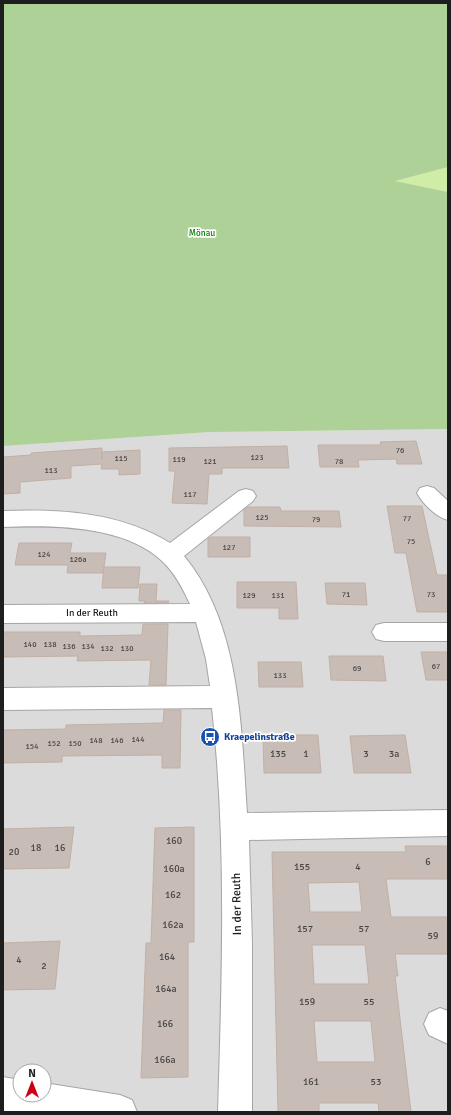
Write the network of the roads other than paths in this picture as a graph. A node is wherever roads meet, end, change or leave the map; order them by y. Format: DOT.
graph roads {
  1 [pos="427,493"];
  2 [pos="246,496"];
  3 [pos="448,513"];
  4 [pos="3,519"];
  5 [pos="170,555"];
  6 [pos="204,613"];
  7 [pos="4,614"];
  8 [pos="384,632"];
  9 [pos="448,632"];
  10 [pos="225,697"];
  11 [pos="3,699"];
  12 [pos="448,823"];
  13 [pos="235,827"];
  14 [pos="3,1094"];
  15 [pos="120,1112"];
  16 [pos="235,1112"];
  1 -- 3 [label="street"];
  2 -- 5 [label="street"];
  4 -- 5 [label="street, In der Reuth"];
  5 -- 6 [label="street, In der Reuth"];
  6 -- 7 [label="street, In der Reuth"];
  6 -- 10 [label="street, In der Reuth"];
  8 -- 9 [label="street"];
  10 -- 11 [label="street"];
  10 -- 13 [label="street, In der Reuth"];
  12 -- 13 [label="street"];
  13 -- 16 [label="street, In der Reuth"];
  14 -- 15 [label="street"];
}
